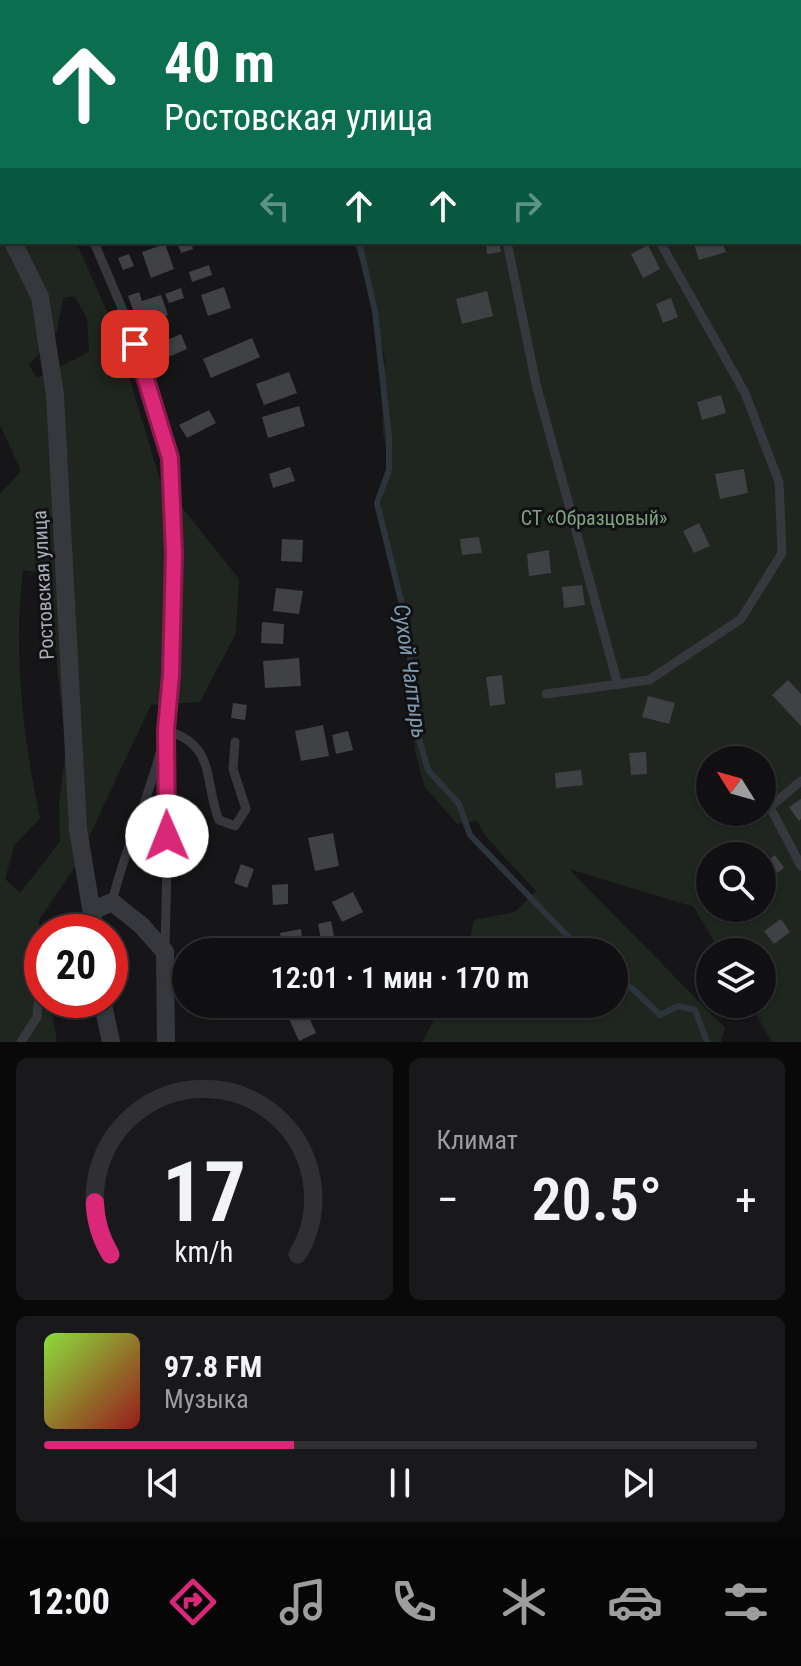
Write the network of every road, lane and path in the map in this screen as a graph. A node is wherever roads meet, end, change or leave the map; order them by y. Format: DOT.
graph roads {
  1 [pos="14,244"];
  2 [pos="95,244"];
  3 [pos="507,244"];
  4 [pos="661,244"];
  5 [pos="618,685"];
  6 [pos="546,694"];
  7 [pos="166,730"];
  8 [pos="235,742"];
  9 [pos="801,781"];
  10 [pos="138,818"];
  11 [pos="167,862"];
  12 [pos="801,866"];
  13 [pos="112,902"];
  14 [pos="92,911"];
  15 [pos="88,914"];
  16 [pos="92,914"];
  17 [pos="165,952"];
  18 [pos="36,1018"];
  19 [pos="106,1018"];
  20 [pos="21,1042"];
  21 [pos="111,1042"];
  22 [pos="166,1042"];
  1 -- 14 [label="street, Ростовская улица"];
  2 -- 7 [label="lane"];
  3 -- 5 [label="lane"];
  4 -- 5 [label="lane"];
  5 -- 6 [label="lane"];
  7 -- 8 [label="lane"];
  7 -- 10 [label="lane"];
  7 -- 11 [label="lane"];
  9 -- 12 [label="lane"];
  10 -- 11 [label="lane"];
  10 -- 13 [label="lane"];
  11 -- 17 [label="lane"];
  13 -- 14 [label="street"];
  13 -- 17 [label="street"];
  14 -- 15 [label="lane"];
  14 -- 16 [label="street, Ростовская улица"];
  17 -- 22 [label="street"];
  18 -- 20 [label="lane"];
  19 -- 21 [label="street"];
}
